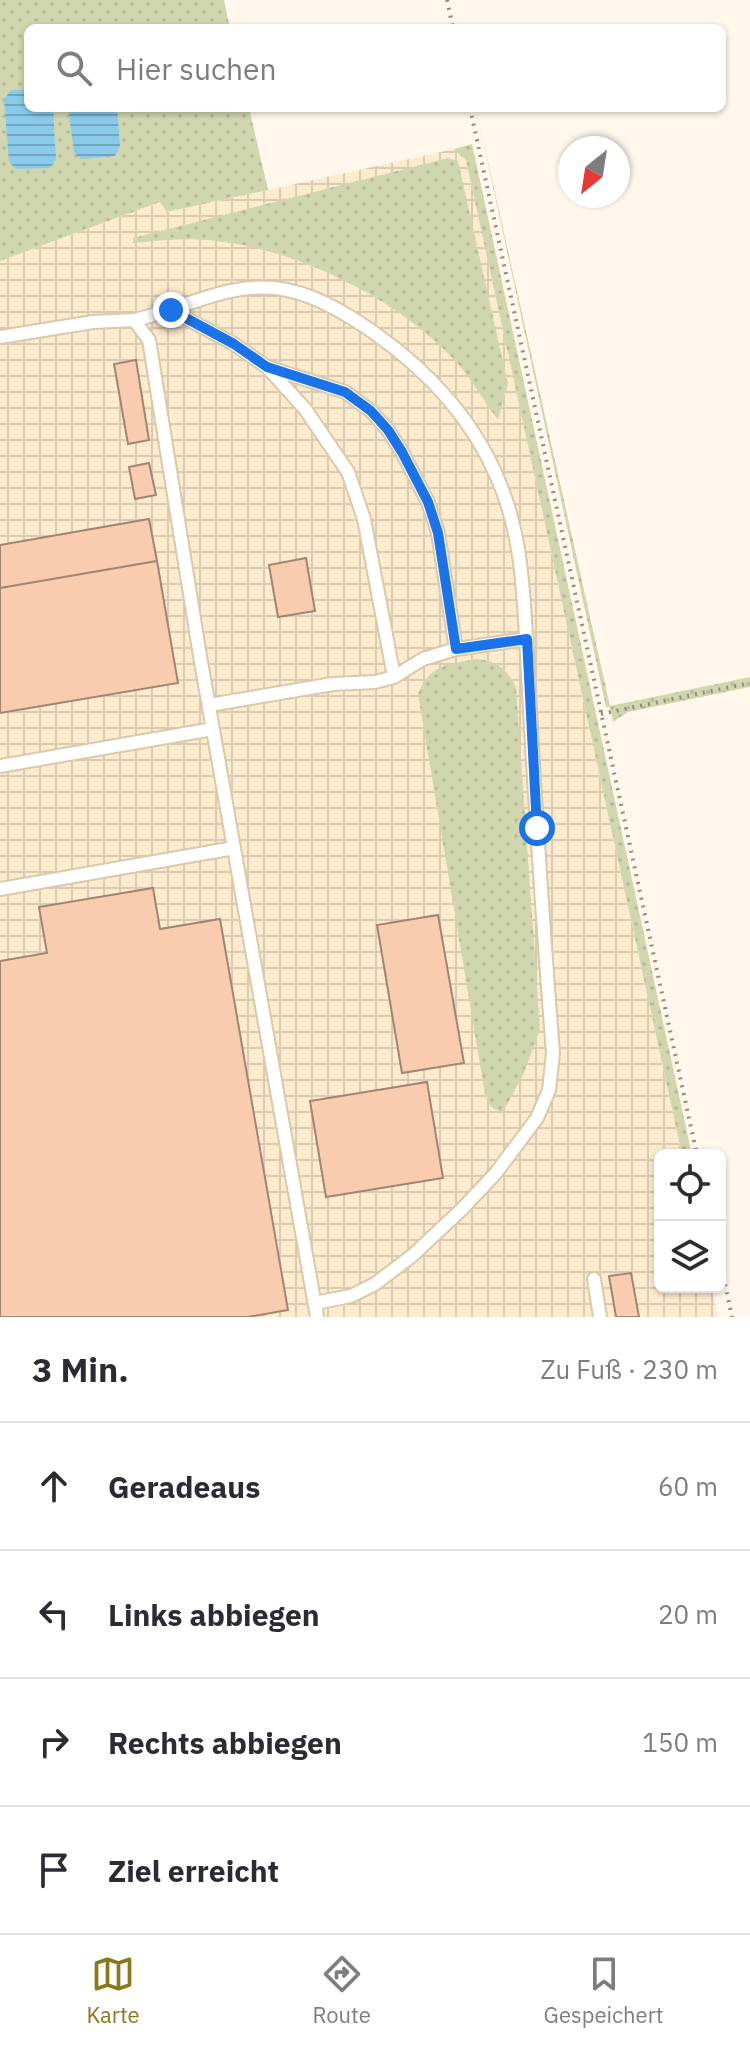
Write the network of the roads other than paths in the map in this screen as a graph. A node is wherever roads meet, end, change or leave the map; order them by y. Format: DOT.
graph roads {
  1 [pos="171,310"];
  2 [pos="134,320"];
  3 [pos="0,337"];
  4 [pos="267,367"];
  5 [pos="527,639"];
  6 [pos="456,649"];
  7 [pos="394,677"];
  8 [pos="209,705"];
  9 [pos="213,729"];
  10 [pos="0,766"];
  11 [pos="234,848"];
  12 [pos="0,889"];
  13 [pos="594,1279"];
  14 [pos="315,1303"];
  15 [pos="317,1317"];
  16 [pos="600,1317"];
  1 -- 2 [label="lane"];
  1 -- 4 [label="lane"];
  1 -- 5 [label="lane"];
  2 -- 3 [label="lane"];
  2 -- 8 [label="lane"];
  4 -- 6 [label="lane"];
  4 -- 7 [label="lane"];
  5 -- 6 [label="lane"];
  5 -- 14 [label="lane"];
  6 -- 7 [label="lane"];
  7 -- 8 [label="lane"];
  8 -- 9 [label="lane"];
  9 -- 10 [label="lane"];
  9 -- 11 [label="lane"];
  11 -- 12 [label="lane"];
  11 -- 14 [label="lane"];
  13 -- 16 [label="lane"];
  14 -- 15 [label="lane"];
}
